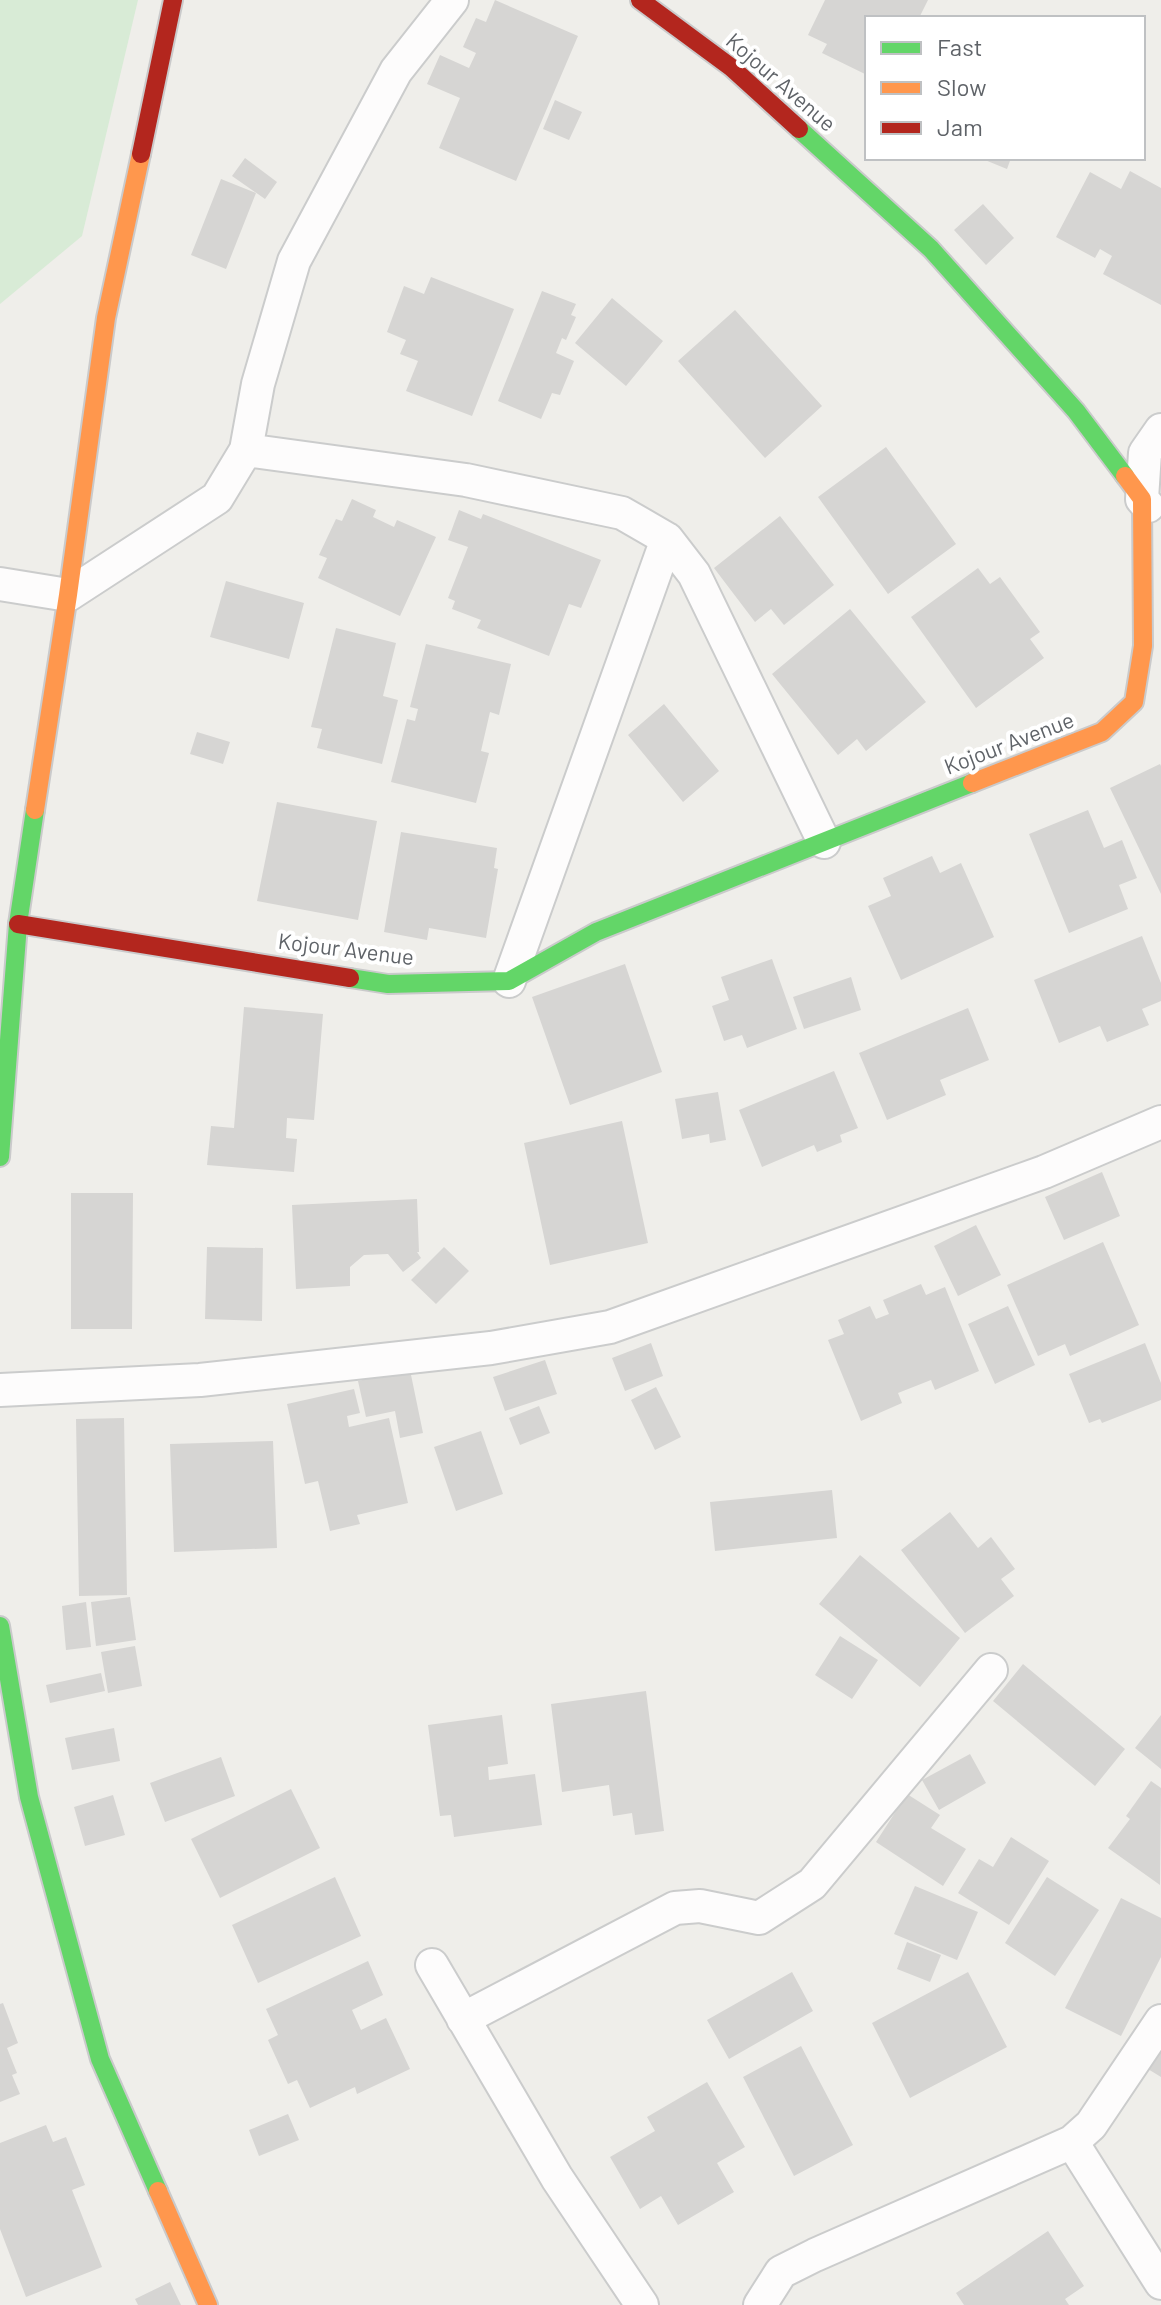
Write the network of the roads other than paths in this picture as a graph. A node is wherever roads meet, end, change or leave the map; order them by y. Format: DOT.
graph roads {
  1 [pos="173,0"];
  2 [pos="452,0"];
  3 [pos="640,0"];
  4 [pos="1161,430"];
  5 [pos="246,450"];
  6 [pos="1152,510"];
  7 [pos="667,539"];
  8 [pos="0,584"];
  9 [pos="68,595"];
  10 [pos="824,842"];
  11 [pos="18,924"];
  12 [pos="7,970"];
  13 [pos="509,981"];
  14 [pos="1161,1122"];
  15 [pos="0,1157"];
  16 [pos="0,1390"];
  17 [pos="0,1626"];
  18 [pos="991,1670"];
  19 [pos="432,1965"];
  20 [pos="463,2019"];
  21 [pos="1161,2021"];
  22 [pos="1072,2142"];
  23 [pos="1161,2283"];
  24 [pos="208,2305"];
  25 [pos="642,2305"];
  26 [pos="760,2305"];
  1 -- 9 [label="street"];
  2 -- 5 [label="street"];
  3 -- 6 [label="street, Kojour Avenue"];
  4 -- 6 [label="street"];
  5 -- 7 [label="street"];
  5 -- 9 [label="street"];
  6 -- 10 [label="street, Kojour Avenue"];
  7 -- 10 [label="street"];
  7 -- 13 [label="street"];
  8 -- 9 [label="street"];
  9 -- 11 [label="street"];
  10 -- 13 [label="street, Kojour Avenue"];
  11 -- 12 [label="street"];
  11 -- 13 [label="street, Kojour Avenue"];
  12 -- 15 [label="street"];
  14 -- 16 [label="street"];
  17 -- 24 [label="street"];
  18 -- 20 [label="street"];
  19 -- 20 [label="street"];
  20 -- 25 [label="street"];
  21 -- 22 [label="street"];
  22 -- 23 [label="street"];
  22 -- 26 [label="street"];
}
